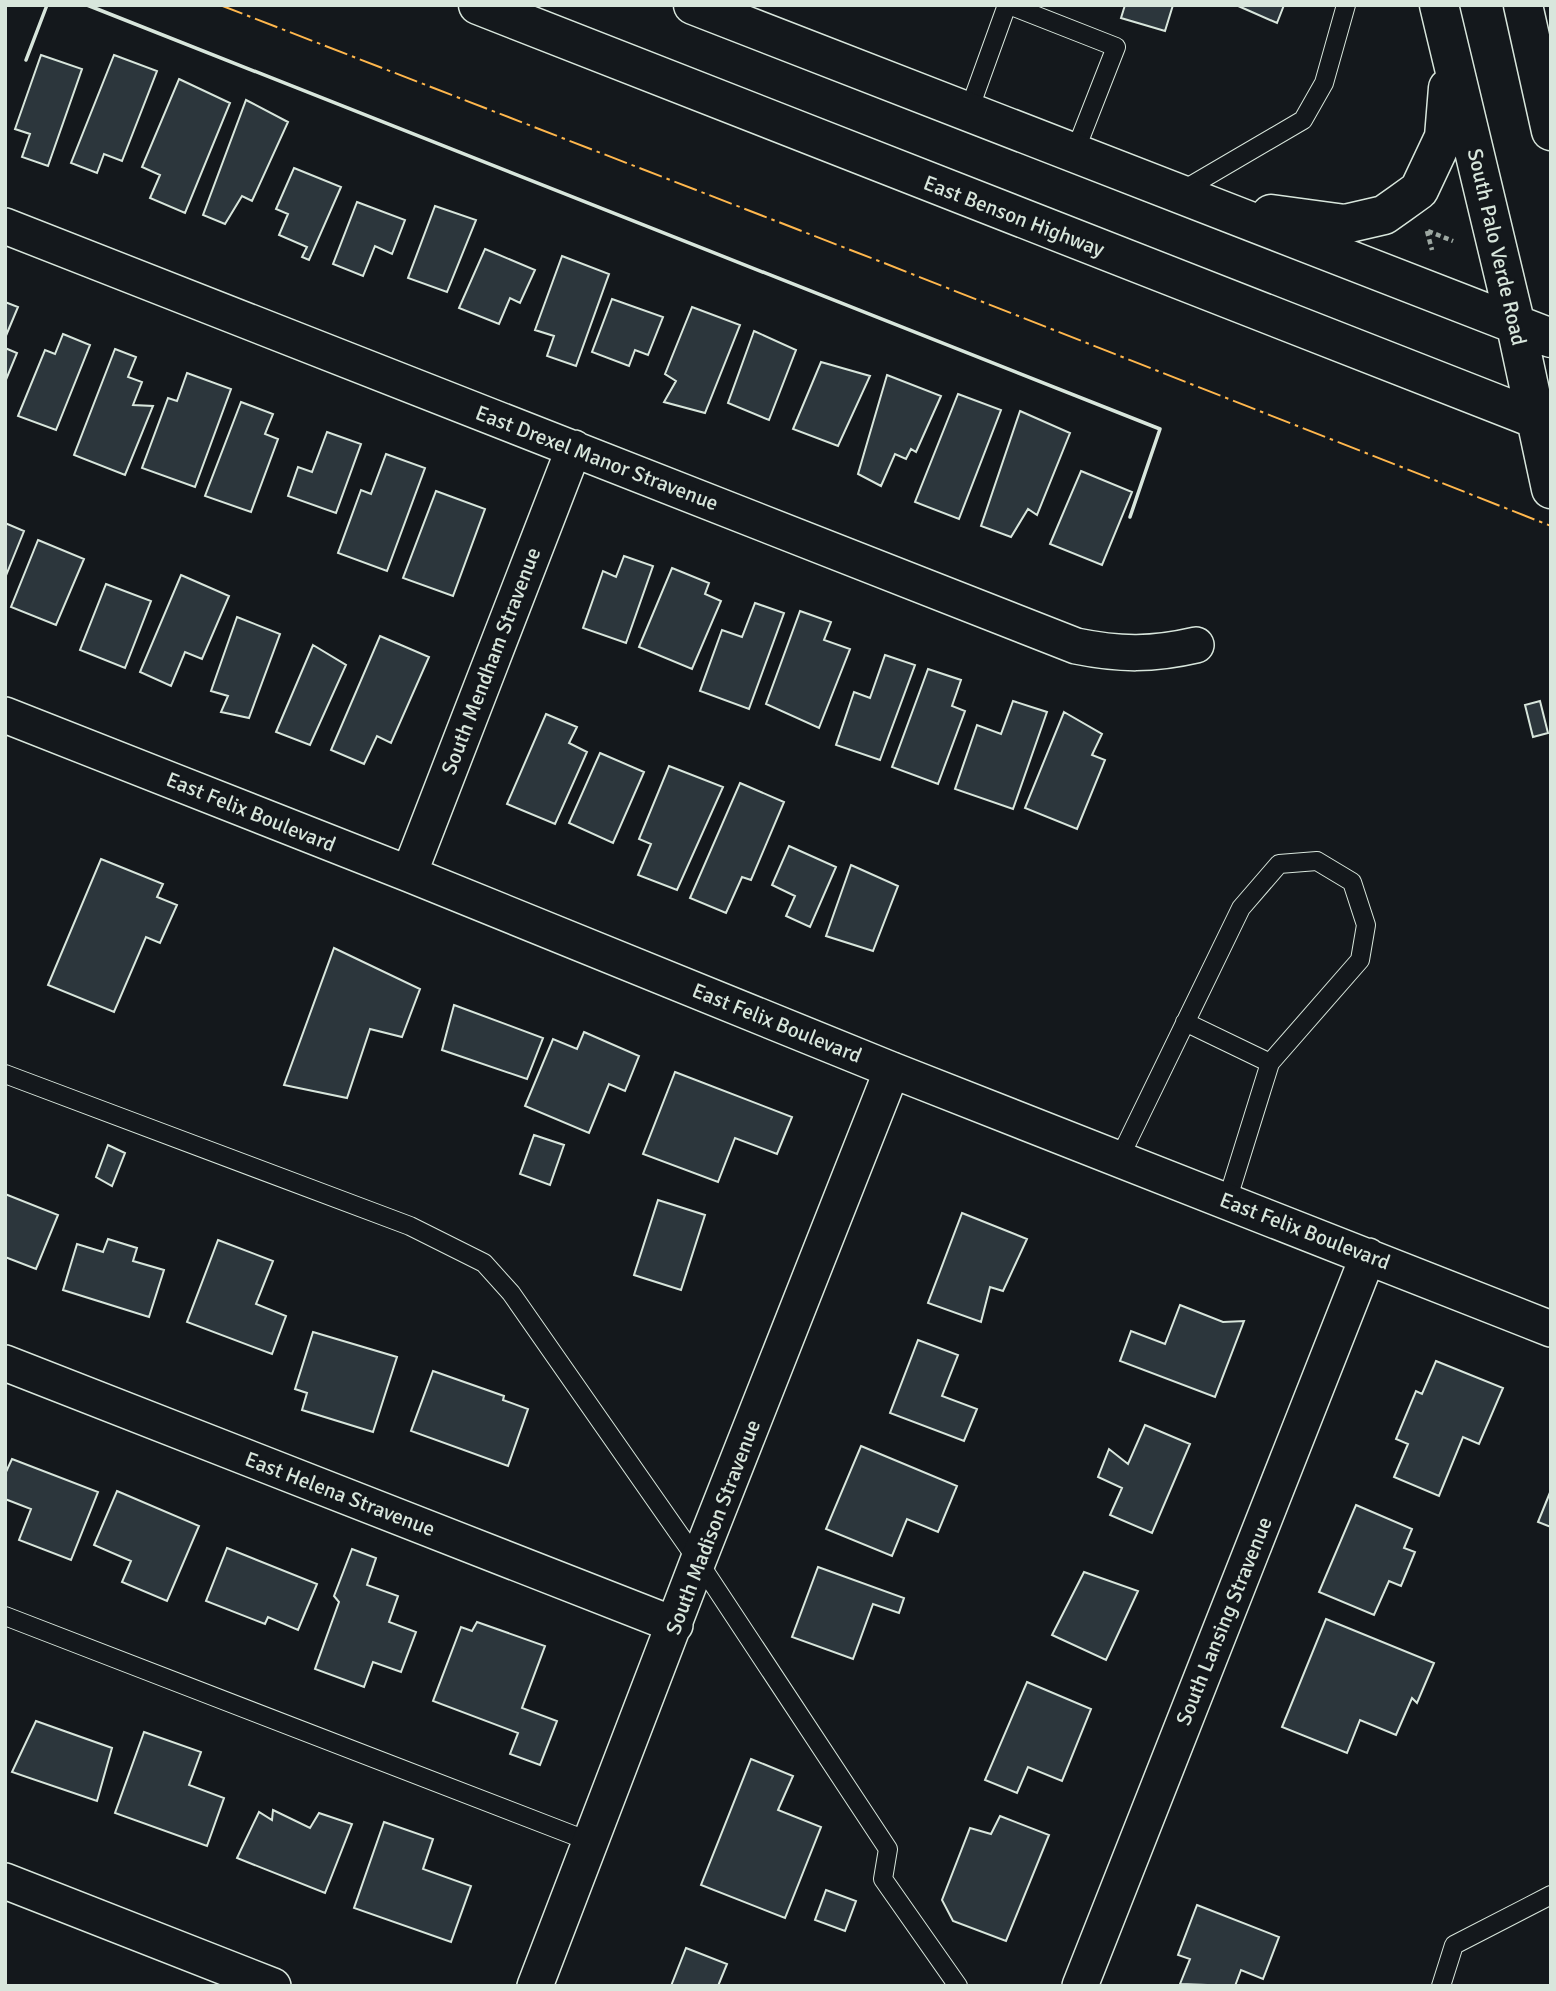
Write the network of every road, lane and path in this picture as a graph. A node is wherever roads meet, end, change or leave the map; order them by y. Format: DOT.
graph roads {
  1 [pos="478,5"];
  2 [pos="693,5"];
  3 [pos="1008,5"];
  4 [pos="1346,5"];
  5 [pos="1439,5"];
  6 [pos="1523,5"];
  7 [pos="744,14"];
  8 [pos="1451,58"];
  9 [pos="968,113"];
  10 [pos="1551,131"];
  11 [pos="1074,154"];
  12 [pos="1178,194"];
  13 [pos="1419,222"];
  14 [pos="5,226"];
  15 [pos="1427,230"];
  16 [pos="1453,241"];
  17 [pos="1432,253"];
  18 [pos="1533,332"];
  19 [pos="1543,422"];
  20 [pos="574,448"];
  21 [pos="1551,489"];
  22 [pos="1196,645"];
  23 [pos="5,715"];
  24 [pos="408,874"];
  25 [pos="1185,1022"];
  26 [pos="1270,1063"];
  27 [pos="892,1070"];
  28 [pos="5,1074"];
  29 [pos="1119,1159"];
  30 [pos="1227,1201"];
  31 [pos="1368,1256"];
  32 [pos="1551,1329"];
  33 [pos="5,1363"];
  34 [pos="698,1561"];
  35 [pos="5,1616"];
  36 [pos="675,1625"];
  37 [pos="591,1842"];
  38 [pos="5,1881"];
  39 [pos="1551,1895"];
  40 [pos="274,1986"];
  41 [pos="535,1986"];
  42 [pos="958,1986"];
  43 [pos="1080,1986"];
  44 [pos="1441,1986"];
  1 -- 19 [label="main road, East Benson Highway"];
  2 -- 7 [label="main road"];
  3 -- 9 [label="lane"];
  3 -- 11 [label="lane"];
  4 -- 12 [label="lane"];
  5 -- 8 [label="main road, South Palo Verde Road"];
  6 -- 10 [label="main road"];
  7 -- 9 [label="main road"];
  8 -- 12 [label="main road"];
  8 -- 18 [label="main road, South Palo Verde Road"];
  9 -- 11 [label="main road"];
  11 -- 12 [label="main road"];
  12 -- 18 [label="main road"];
  13 -- 15 [label="path"];
  14 -- 20 [label="street, East Drexel Manor Stravenue"];
  15 -- 16 [label="path"];
  15 -- 17 [label="path"];
  18 -- 19 [label="main road, South Palo Verde Road"];
  19 -- 21 [label="main road, South Palo Verde Road"];
  20 -- 22 [label="street, East Drexel Manor Stravenue"];
  20 -- 24 [label="street, South Mendham Stravenue"];
  23 -- 24 [label="street, East Felix Boulevard"];
  24 -- 27 [label="street, East Felix Boulevard"];
  25 -- 26 [label="lane"];
  25 -- 26 [label="lane"];
  25 -- 29 [label="lane"];
  26 -- 30 [label="lane"];
  27 -- 29 [label="street, East Felix Boulevard"];
  27 -- 34 [label="street, South Madison Stravenue"];
  28 -- 34 [label="lane"];
  29 -- 30 [label="street, East Felix Boulevard"];
  30 -- 31 [label="street, East Felix Boulevard"];
  31 -- 32 [label="street, East Felix Boulevard"];
  31 -- 43 [label="street, South Lansing Stravenue"];
  33 -- 36 [label="street, East Helena Stravenue"];
  34 -- 36 [label="street, South Madison Stravenue"];
  34 -- 42 [label="lane"];
  35 -- 37 [label="lane"];
  36 -- 37 [label="street, South Madison Stravenue"];
  37 -- 41 [label="street, South Madison Stravenue"];
  38 -- 40 [label="street"];
  39 -- 44 [label="lane"];
}
